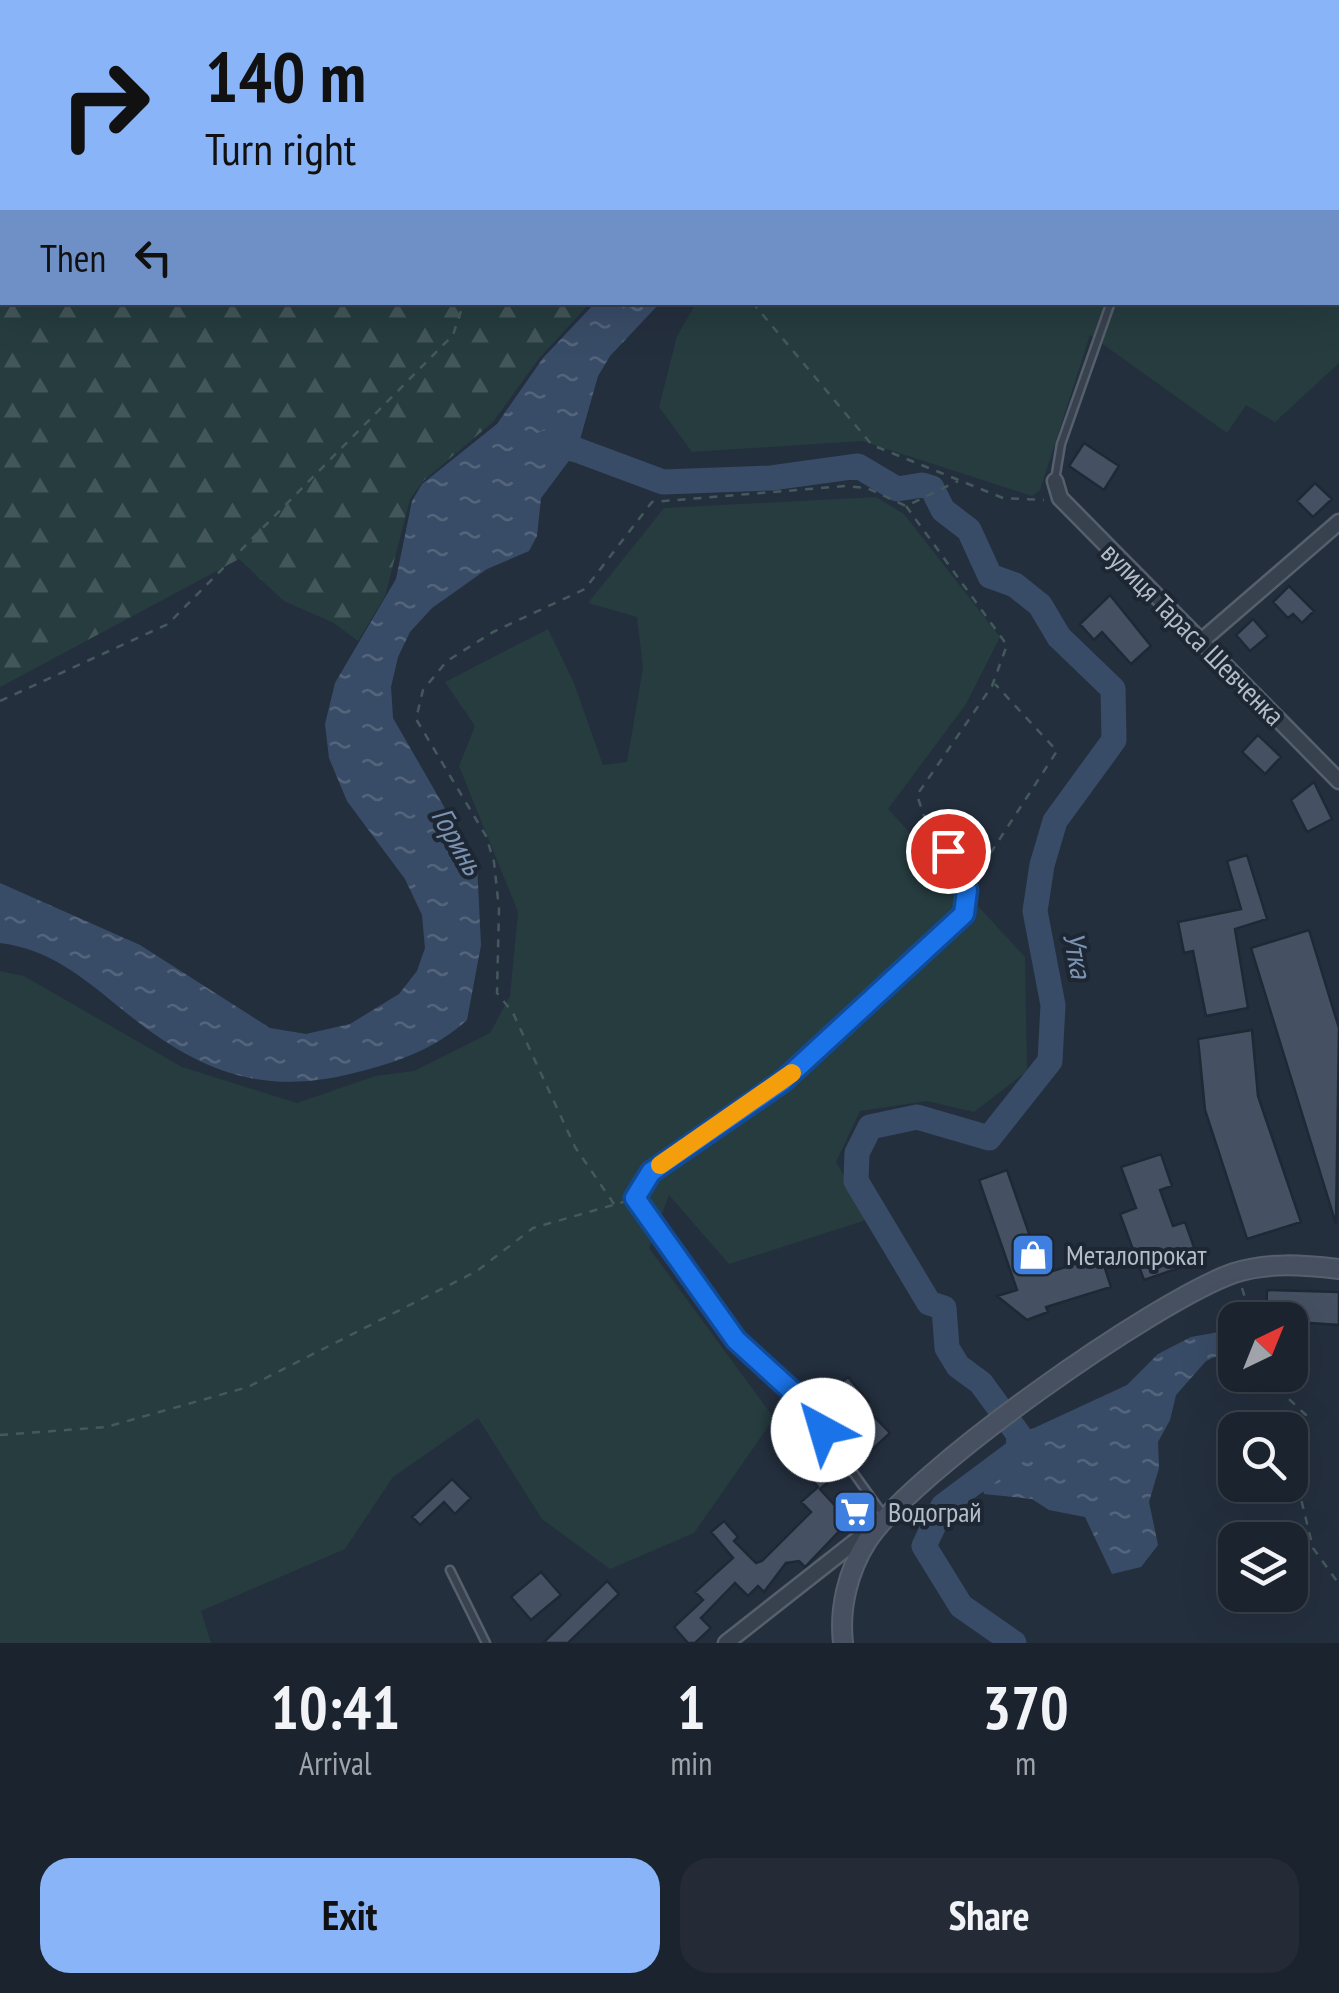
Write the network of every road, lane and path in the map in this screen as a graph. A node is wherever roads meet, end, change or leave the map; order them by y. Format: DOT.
graph roads {
  1 [pos="463,305"];
  2 [pos="754,305"];
  3 [pos="1111,305"];
  4 [pos="958,481"];
  5 [pos="1054,481"];
  6 [pos="1060,498"];
  7 [pos="906,506"];
  8 [pos="1339,522"];
  9 [pos="1199,643"];
  10 [pos="993,682"];
  11 [pos="0,700"];
  12 [pos="1339,780"];
  13 [pos="948,851"];
  14 [pos="967,890"];
  15 [pos="635,1198"];
  16 [pos="614,1204"];
  17 [pos="1339,1269"];
  18 [pos="1237,1272"];
  19 [pos="1246,1302"];
  20 [pos="1282,1392"];
  21 [pos="0,1436"];
  22 [pos="885,1518"];
  23 [pos="450,1570"];
  24 [pos="1339,1584"];
  25 [pos="486,1643"];
  26 [pos="726,1643"];
  27 [pos="843,1643"];
  1 -- 11 [label="path"];
  2 -- 4 [label="path"];
  3 -- 5 [label="lane"];
  4 -- 6 [label="path"];
  4 -- 7 [label="path"];
  5 -- 6 [label="street, вулиця Тараса Шевченка"];
  6 -- 9 [label="street, вулиця Тараса Шевченка"];
  7 -- 10 [label="path"];
  7 -- 16 [label="path"];
  8 -- 9 [label="street"];
  9 -- 12 [label="street, вулиця Тараса Шевченка"];
  10 -- 13 [label="path"];
  10 -- 14 [label="path"];
  13 -- 14 [label="lane"];
  14 -- 15 [label="lane"];
  15 -- 16 [label="path"];
  15 -- 22 [label="lane"];
  16 -- 21 [label="path"];
  17 -- 18 [label="main road"];
  18 -- 19 [label="path"];
  18 -- 22 [label="main road"];
  20 -- 24 [label="path"];
  22 -- 26 [label="street"];
  22 -- 27 [label="main road"];
  23 -- 25 [label="lane"];
}
